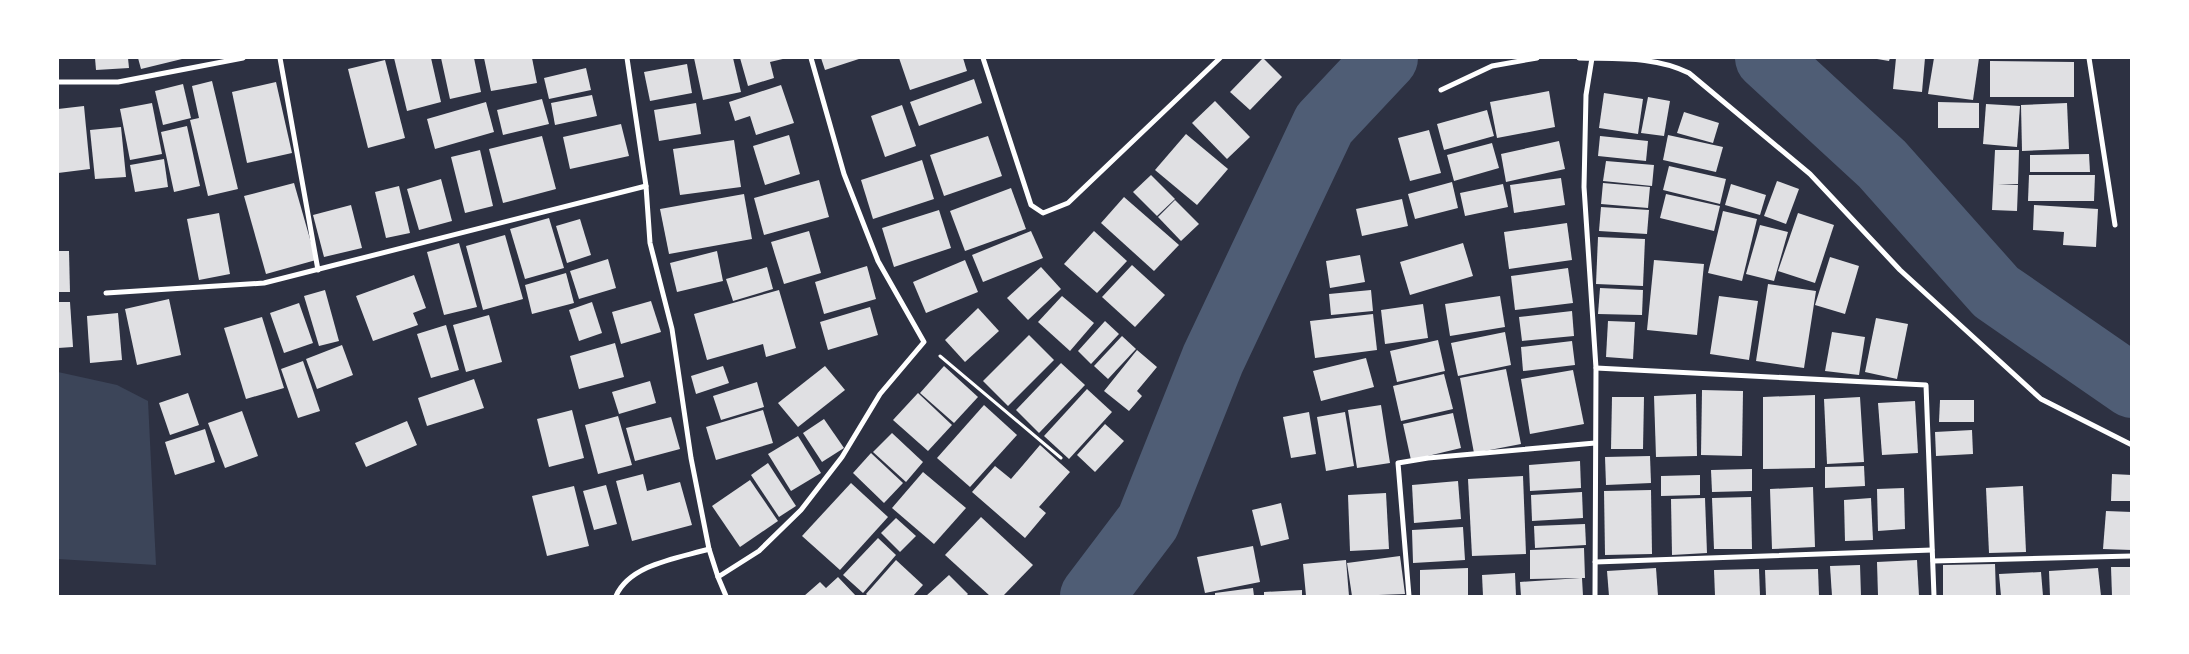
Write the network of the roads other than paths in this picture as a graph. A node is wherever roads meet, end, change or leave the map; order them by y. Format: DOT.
graph roads {
  1 [pos="243,58"];
  2 [pos="280,58"];
  3 [pos="627,58"];
  4 [pos="811,58"];
  5 [pos="983,58"];
  6 [pos="1220,58"];
  7 [pos="1537,58"];
  8 [pos="1579,58"];
  9 [pos="1592,58"];
  10 [pos="1664,58"];
  11 [pos="2088,58"];
  12 [pos="1673,65"];
  13 [pos="58,82"];
  14 [pos="1441,90"];
  15 [pos="646,186"];
  16 [pos="2115,225"];
  17 [pos="318,270"];
  18 [pos="106,294"];
  19 [pos="1596,368"];
  20 [pos="1595,443"];
  21 [pos="2132,444"];
  22 [pos="709,549"];
  23 [pos="1932,550"];
  24 [pos="2132,556"];
  25 [pos="1933,561"];
  26 [pos="1595,562"];
  27 [pos="718,577"];
  28 [pos="616,596"];
  29 [pos="726,596"];
  30 [pos="1409,596"];
  31 [pos="1595,596"];
  32 [pos="1934,596"];
  1 -- 13 [label="street"];
  2 -- 17 [label="street"];
  3 -- 15 [label="street"];
  4 -- 27 [label="street"];
  5 -- 6 [label="street"];
  7 -- 14 [label="street"];
  8 -- 9 [label="street"];
  9 -- 12 [label="street"];
  9 -- 19 [label="street"];
  10 -- 12 [label="street"];
  11 -- 16 [label="street"];
  12 -- 21 [label="street"];
  15 -- 17 [label="street"];
  15 -- 22 [label="street"];
  17 -- 18 [label="street"];
  19 -- 20 [label="street"];
  19 -- 23 [label="street"];
  20 -- 26 [label="street"];
  20 -- 30 [label="street"];
  22 -- 27 [label="street"];
  22 -- 28 [label="street"];
  23 -- 25 [label="street"];
  23 -- 26 [label="street"];
  24 -- 25 [label="street"];
  25 -- 32 [label="street"];
  26 -- 31 [label="street"];
  27 -- 29 [label="street"];
}
